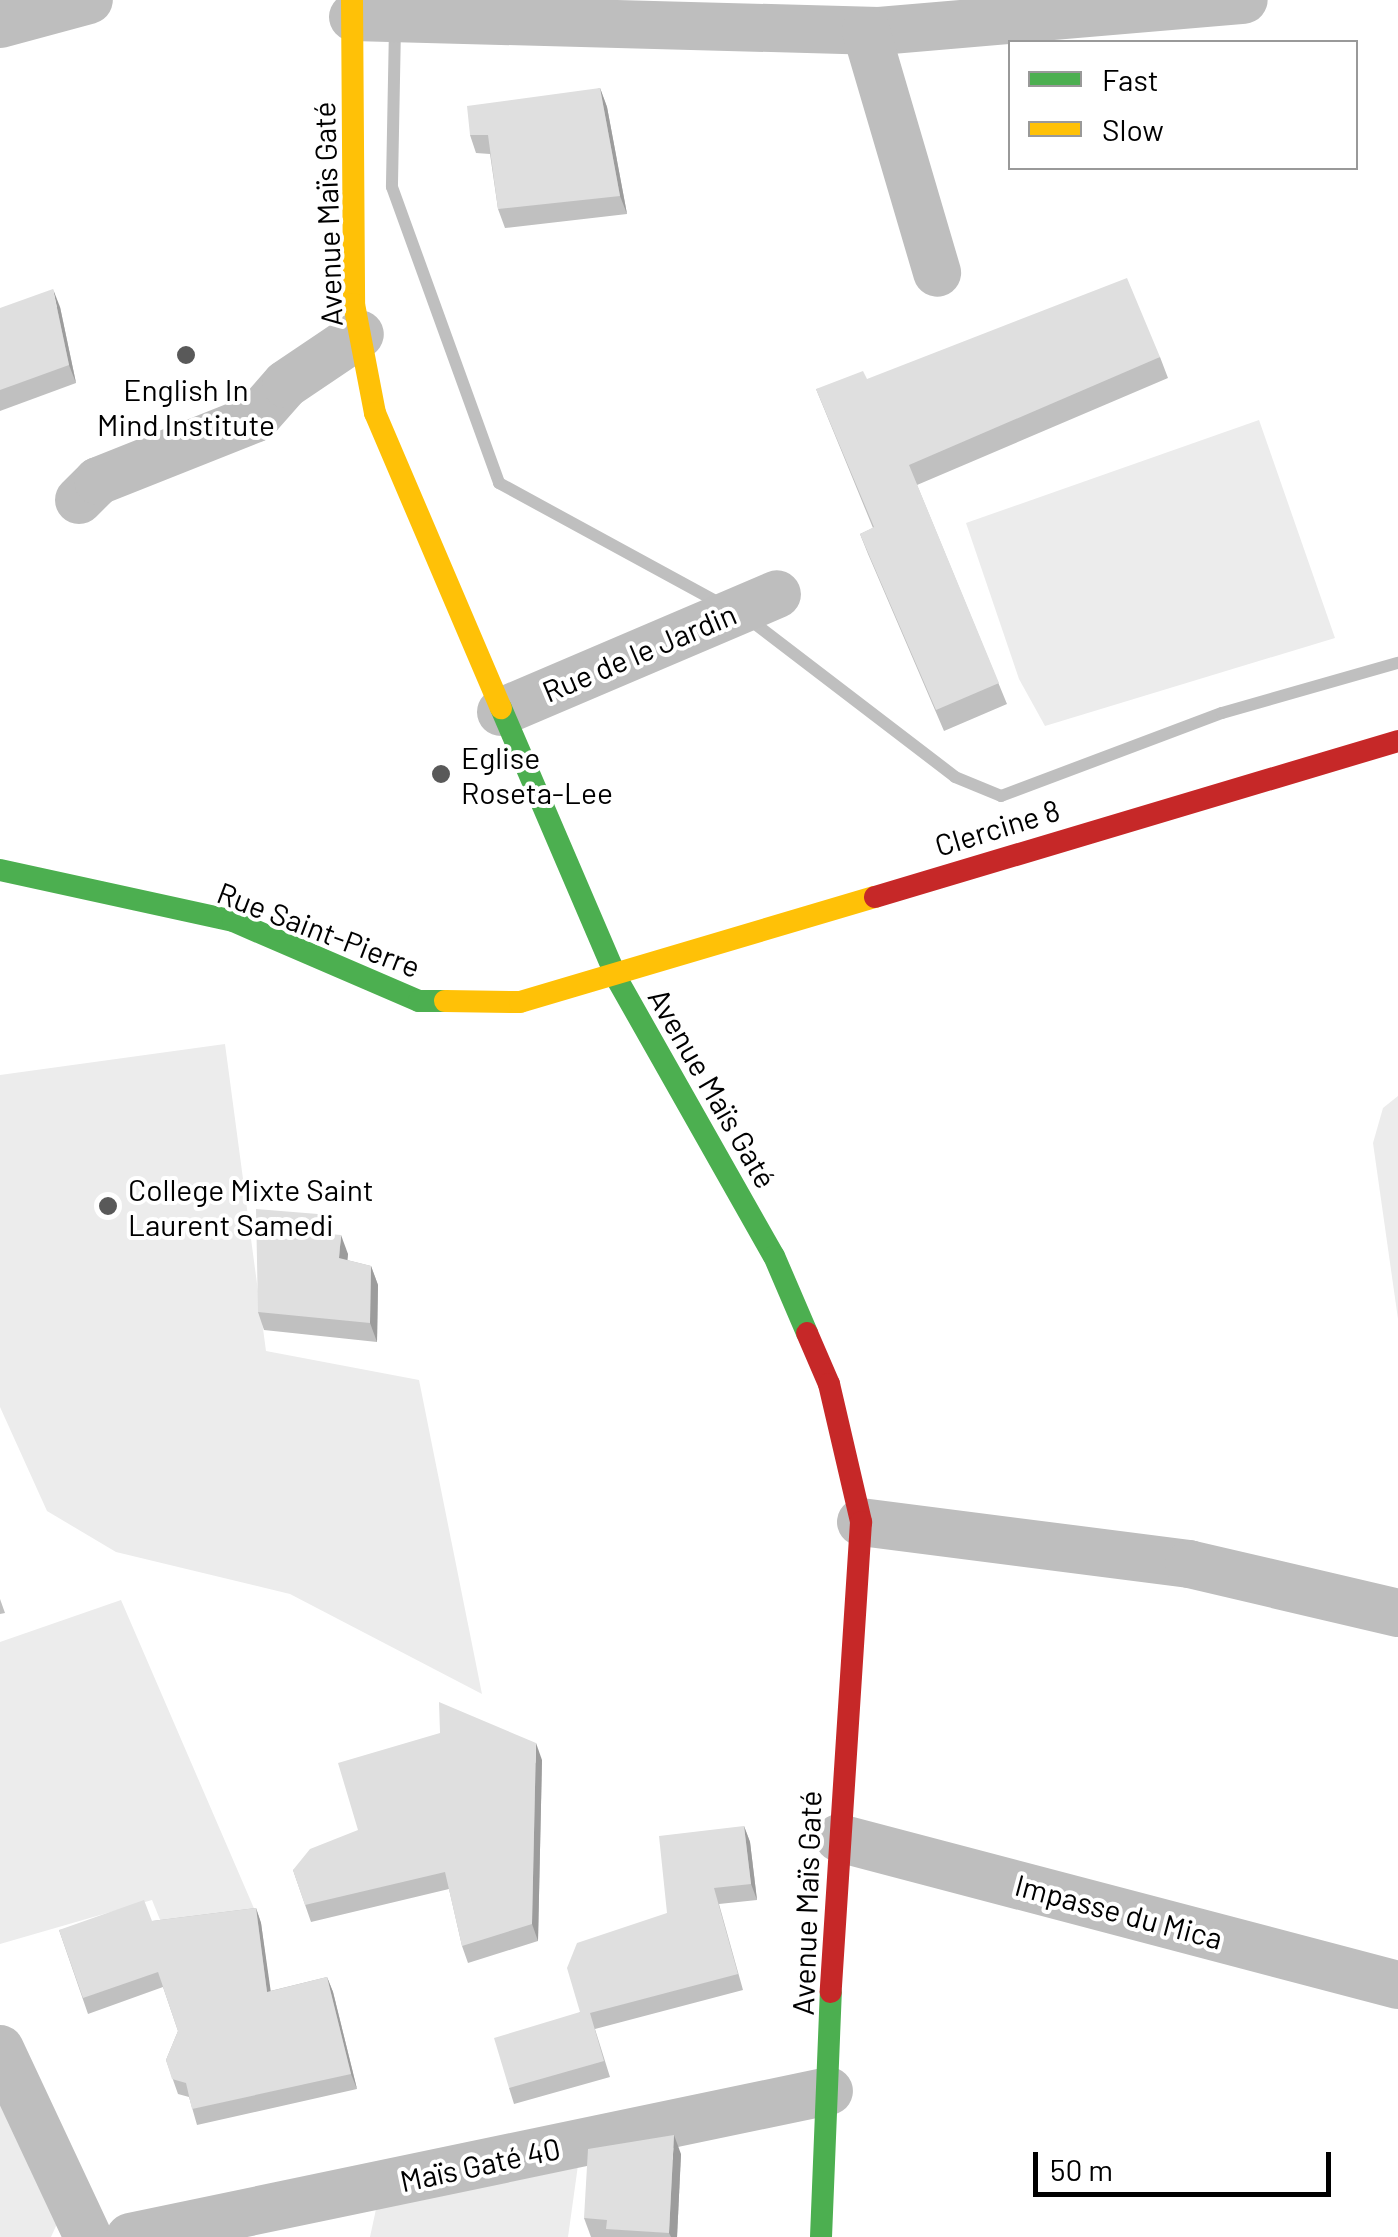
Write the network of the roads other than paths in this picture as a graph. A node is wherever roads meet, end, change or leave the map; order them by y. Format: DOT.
graph roads {
  1 [pos="89,0"];
  2 [pos="1244,0"];
  3 [pos="360,11"];
  4 [pos="0,24"];
  5 [pos="866,31"];
  6 [pos="937,273"];
  7 [pos="360,334"];
  8 [pos="80,500"];
  9 [pos="777,594"];
  10 [pos="501,712"];
  11 [pos="1398,741"];
  12 [pos="0,870"];
  13 [pos="617,979"];
  14 [pos="861,1522"];
  15 [pos="1398,1613"];
  16 [pos="839,1838"];
  17 [pos="1398,1984"];
  18 [pos="0,2050"];
  19 [pos="829,2091"];
  20 [pos="88,2237"];
  21 [pos="130,2237"];
  22 [pos="821,2237"];
  1 -- 4 [label="street"];
  2 -- 5 [label="street"];
  3 -- 5 [label="street"];
  3 -- 7 [label="street, Avenue Maïs Gaté"];
  5 -- 6 [label="street"];
  7 -- 8 [label="street"];
  7 -- 10 [label="street, Avenue Maïs Gaté"];
  9 -- 10 [label="street, Rue de le Jardin"];
  10 -- 13 [label="street, Avenue Maïs Gaté"];
  11 -- 13 [label="street, Clercine 8"];
  12 -- 13 [label="street, Rue Saint-Pierre"];
  13 -- 14 [label="street, Avenue Maïs Gaté"];
  14 -- 15 [label="street"];
  14 -- 16 [label="street, Avenue Maïs Gaté"];
  16 -- 17 [label="street, Impasse du Mica"];
  16 -- 19 [label="street, Avenue Maïs Gaté"];
  18 -- 20 [label="street"];
  19 -- 21 [label="street, Maïs Gaté 40"];
  19 -- 22 [label="street, Avenue Maïs Gaté"];
}
